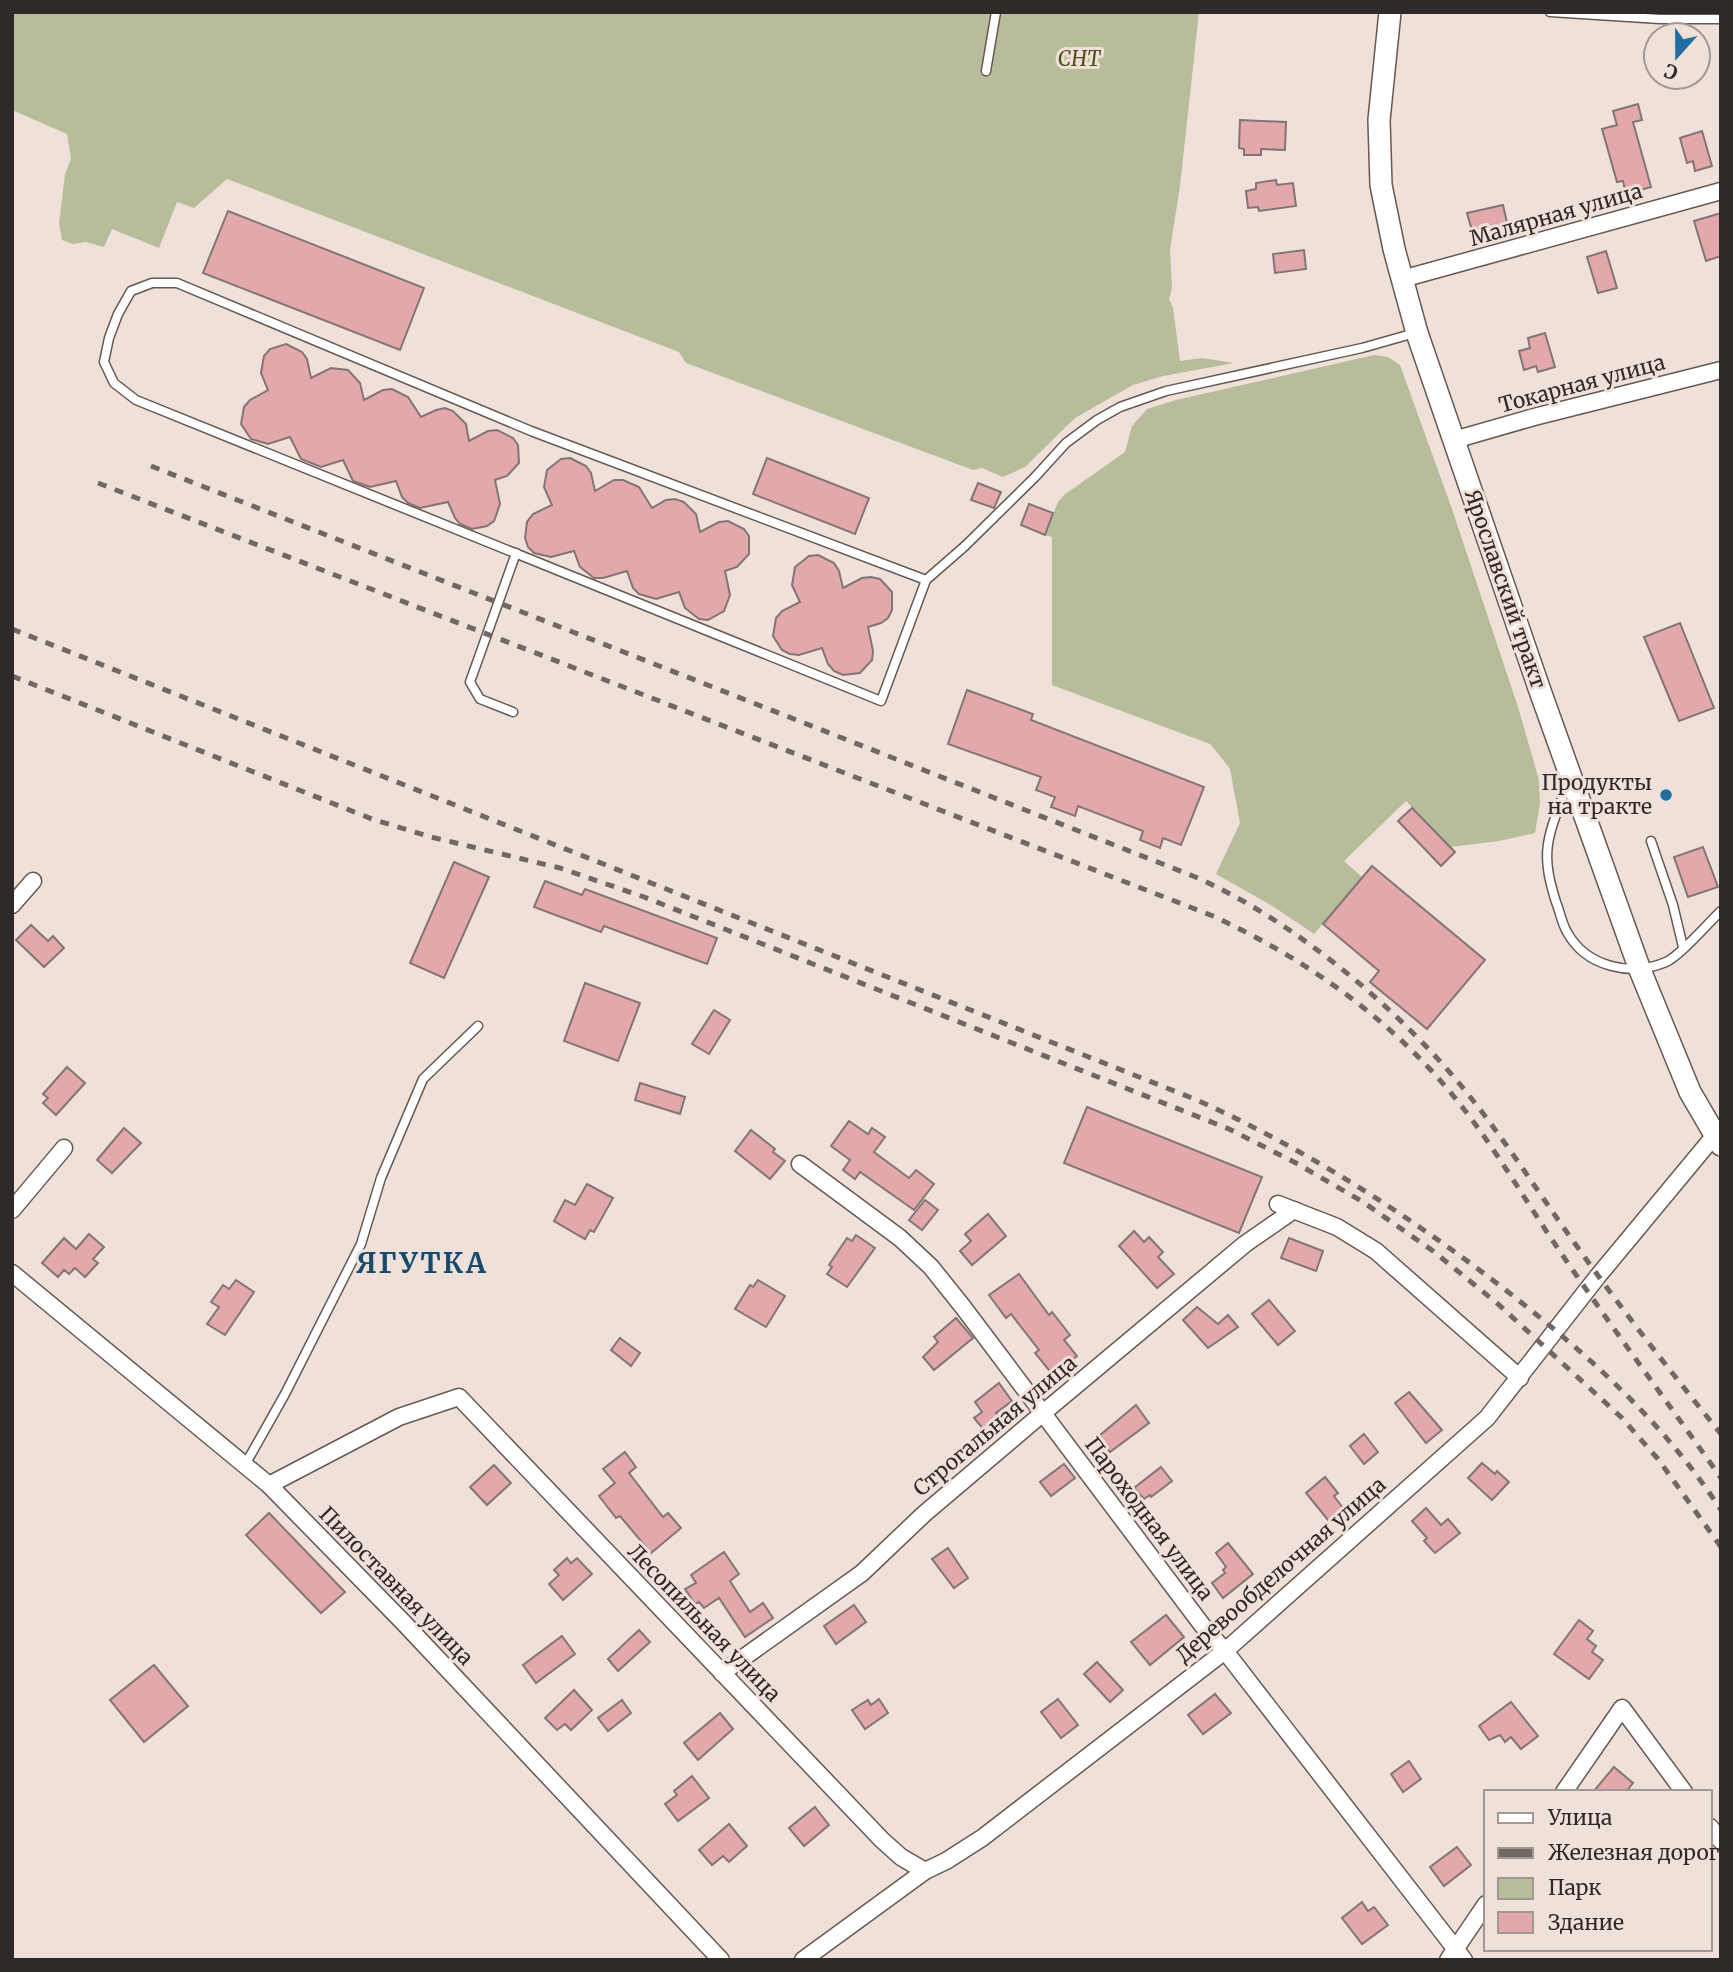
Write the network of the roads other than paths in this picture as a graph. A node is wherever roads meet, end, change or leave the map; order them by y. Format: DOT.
graph roads {
  1 [pos="996,12"];
  2 [pos="1390,12"];
  3 [pos="1550,12"];
  4 [pos="1721,19"];
  5 [pos="986,71"];
  6 [pos="1721,191"];
  7 [pos="1402,279"];
  8 [pos="1417,333"];
  9 [pos="1721,370"];
  10 [pos="1454,440"];
  11 [pos="516,553"];
  12 [pos="926,580"];
  13 [pos="513,712"];
  14 [pos="1571,777"];
  15 [pos="1651,841"];
  16 [pos="33,881"];
  17 [pos="12,905"];
  18 [pos="1721,911"];
  19 [pos="1683,947"];
  20 [pos="1640,970"];
  21 [pos="478,1026"];
  22 [pos="1718,1140"];
  23 [pos="64,1148"];
  24 [pos="800,1164"];
  25 [pos="1278,1203"];
  26 [pos="12,1210"];
  27 [pos="1293,1210"];
  28 [pos="12,1273"];
  29 [pos="1520,1378"];
  30 [pos="1043,1413"];
  31 [pos="245,1465"];
  32 [pos="269,1485"];
  33 [pos="1225,1651"];
  34 [pos="722,1673"];
  35 [pos="1565,1790"];
  36 [pos="1683,1790"];
  37 [pos="925,1871"];
  38 [pos="1484,1907"];
  39 [pos="1456,1956"];
  40 [pos="721,1960"];
  41 [pos="803,1960"];
  1 -- 5 [label="lane"];
  2 -- 7 [label="street, Ярославский тракт"];
  3 -- 4 [label="lane"];
  6 -- 7 [label="street, Малярная улица"];
  7 -- 8 [label="street, Ярославский тракт"];
  8 -- 10 [label="street, Ярославский тракт"];
  8 -- 12 [label="lane"];
  9 -- 10 [label="street, Токарная улица"];
  10 -- 14 [label="street, Ярославский тракт"];
  11 -- 12 [label="lane"];
  11 -- 12 [label="lane"];
  11 -- 13 [label="lane"];
  14 -- 20 [label="street, Ярославский тракт"];
  14 -- 20 [label="lane"];
  15 -- 19 [label="lane"];
  16 -- 17 [label="street"];
  18 -- 19 [label="lane"];
  19 -- 20 [label="lane"];
  20 -- 22 [label="street, Ярославский тракт"];
  21 -- 31 [label="lane"];
  22 -- 29 [label="street, Деревообделочная улица"];
  23 -- 26 [label="street"];
  24 -- 30 [label="street, Пароходная улица"];
  25 -- 27 [label="street"];
  27 -- 29 [label="street"];
  27 -- 30 [label="street, Строгальная улица"];
  28 -- 31 [label="street, Пилоставная улица"];
  29 -- 33 [label="street, Деревообделочная улица"];
  30 -- 33 [label="street, Пароходная улица"];
  30 -- 34 [label="street, Строгальная улица"];
  31 -- 32 [label="street, Пилоставная улица"];
  32 -- 34 [label="street, Лесопильная улица"];
  32 -- 40 [label="street, Пилоставная улица"];
  33 -- 37 [label="street, Деревообделочная улица"];
  33 -- 39 [label="street, Пароходная улица"];
  34 -- 37 [label="street, Лесопильная улица"];
  35 -- 36 [label="street"];
  37 -- 41 [label="street, Деревообделочная улица"];
  38 -- 39 [label="street"];
}
